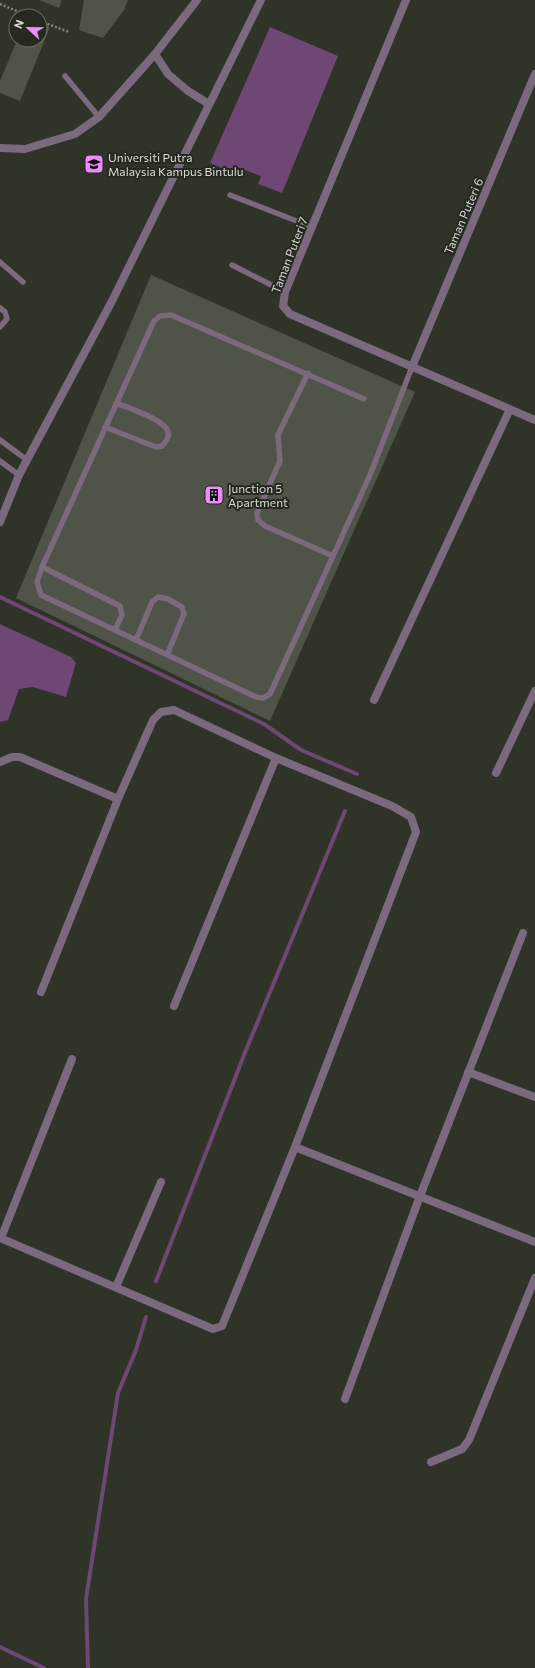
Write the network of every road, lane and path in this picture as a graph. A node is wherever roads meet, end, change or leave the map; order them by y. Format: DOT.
graph roads {
  1 [pos="197,0"];
  2 [pos="260,0"];
  3 [pos="406,0"];
  4 [pos="0,4"];
  5 [pos="10,8"];
  6 [pos="48,23"];
  7 [pos="69,32"];
  8 [pos="155,54"];
  9 [pos="535,74"];
  10 [pos="65,76"];
  11 [pos="209,104"];
  12 [pos="99,117"];
  13 [pos="0,148"];
  14 [pos="230,195"];
  15 [pos="312,227"];
  16 [pos="0,262"];
  17 [pos="232,265"];
  18 [pos="23,282"];
  19 [pos="285,292"];
  20 [pos="0,308"];
  21 [pos="0,327"];
  22 [pos="412,367"];
  23 [pos="308,373"];
  24 [pos="364,398"];
  25 [pos="116,402"];
  26 [pos="510,409"];
  27 [pos="535,420"];
  28 [pos="105,427"];
  29 [pos="0,440"];
  30 [pos="27,460"];
  31 [pos="0,461"];
  32 [pos="20,475"];
  33 [pos="0,522"];
  34 [pos="333,556"];
  35 [pos="42,567"];
  36 [pos="115,630"];
  37 [pos="136,640"];
  38 [pos="167,655"];
  39 [pos="535,691"];
  40 [pos="374,700"];
  41 [pos="276,758"];
  42 [pos="0,762"];
  43 [pos="496,774"];
  44 [pos="118,799"];
  45 [pos="523,933"];
  46 [pos="41,992"];
  47 [pos="174,1006"];
  48 [pos="72,1059"];
  49 [pos="468,1072"];
  50 [pos="535,1097"];
  51 [pos="295,1147"];
  52 [pos="160,1182"];
  53 [pos="420,1196"];
  54 [pos="1,1238"];
  55 [pos="535,1242"];
  56 [pos="535,1278"];
  57 [pos="116,1287"];
  58 [pos="345,1400"];
  59 [pos="431,1462"];
  1 -- 8 [label="street"];
  2 -- 11 [label="street"];
  3 -- 15 [label="street, Taman Puteri 7"];
  4 -- 5 [label="path"];
  6 -- 7 [label="path"];
  8 -- 11 [label="street"];
  8 -- 12 [label="street"];
  9 -- 22 [label="street, Taman Puteri 6"];
  10 -- 12 [label="lane"];
  11 -- 30 [label="street"];
  12 -- 13 [label="street"];
  14 -- 15 [label="lane"];
  15 -- 19 [label="street, Taman Puteri 7"];
  16 -- 18 [label="lane"];
  17 -- 19 [label="lane"];
  19 -- 22 [label="street, Taman Puteri 7"];
  20 -- 21 [label="lane"];
  22 -- 26 [label="street, Taman Puteri 7"];
  22 -- 34 [label="lane"];
  23 -- 24 [label="lane"];
  23 -- 25 [label="lane"];
  23 -- 34 [label="lane"];
  25 -- 28 [label="lane"];
  25 -- 28 [label="lane"];
  26 -- 27 [label="street, Taman Puteri 7"];
  26 -- 40 [label="street"];
  28 -- 35 [label="lane"];
  29 -- 30 [label="lane"];
  30 -- 32 [label="street"];
  31 -- 32 [label="lane"];
  32 -- 33 [label="street"];
  34 -- 38 [label="lane"];
  35 -- 36 [label="lane"];
  35 -- 36 [label="lane"];
  36 -- 37 [label="lane"];
  37 -- 38 [label="lane"];
  37 -- 38 [label="lane"];
  39 -- 43 [label="street"];
  41 -- 44 [label="street"];
  41 -- 47 [label="street"];
  41 -- 51 [label="street"];
  42 -- 44 [label="street"];
  44 -- 46 [label="street"];
  45 -- 49 [label="street"];
  48 -- 54 [label="street"];
  49 -- 50 [label="street"];
  49 -- 53 [label="street"];
  51 -- 53 [label="street"];
  51 -- 57 [label="street"];
  52 -- 57 [label="street"];
  53 -- 55 [label="street"];
  53 -- 58 [label="street"];
  54 -- 57 [label="street"];
  56 -- 59 [label="street"];
}
